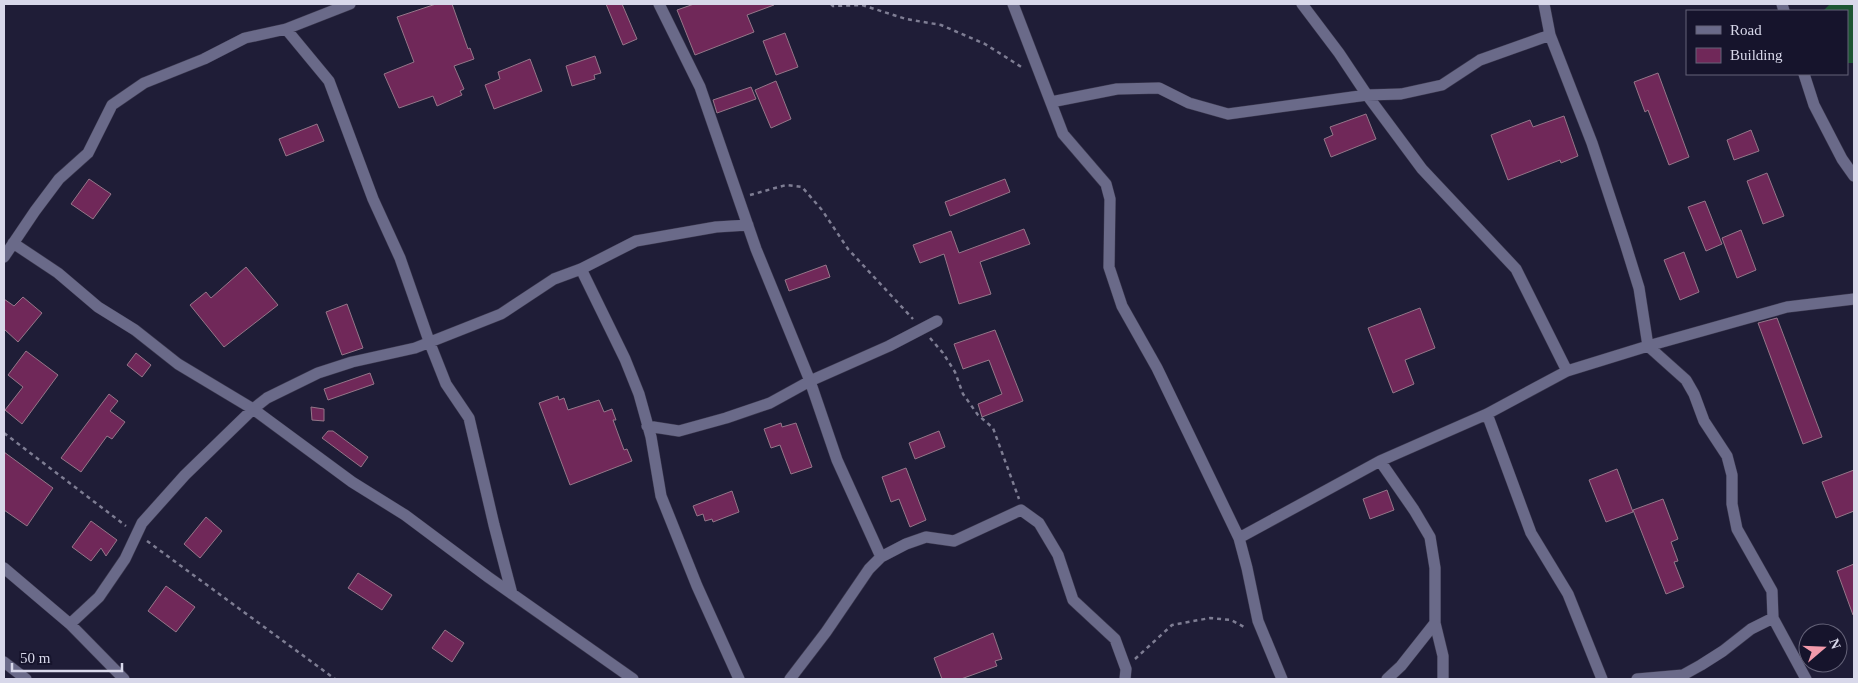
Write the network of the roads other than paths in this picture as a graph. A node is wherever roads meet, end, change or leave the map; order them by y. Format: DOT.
graph roads {
  1 [pos="350,4"];
  2 [pos="659,4"];
  3 [pos="1013,4"];
  4 [pos="1302,4"];
  5 [pos="1544,4"];
  6 [pos="286,29"];
  7 [pos="1550,34"];
  8 [pos="1804,75"];
  9 [pos="1367,95"];
  10 [pos="1051,102"];
  11 [pos="1854,176"];
  12 [pos="748,225"];
  13 [pos="13,243"];
  14 [pos="4,258"];
  15 [pos="581,269"];
  16 [pos="1854,299"];
  17 [pos="937,321"];
  18 [pos="429,342"];
  19 [pos="1648,346"];
  20 [pos="1567,371"];
  21 [pos="810,381"];
  22 [pos="252,409"];
  23 [pos="1487,414"];
  24 [pos="648,426"];
  25 [pos="1380,461"];
  26 [pos="1238,538"];
  27 [pos="881,557"];
  28 [pos="4,568"];
  29 [pos="512,594"];
  30 [pos="1774,618"];
  31 [pos="1435,623"];
  32 [pos="70,624"];
  33 [pos="4,662"];
  34 [pos="1125,674"];
  35 [pos="26,679"];
  36 [pos="124,679"];
  37 [pos="633,679"];
  38 [pos="739,679"];
  39 [pos="790,679"];
  40 [pos="1282,679"];
  41 [pos="1387,679"];
  42 [pos="1443,679"];
  43 [pos="1602,679"];
  44 [pos="1638,679"];
  45 [pos="1806,679"];
  1 -- 6 [label="street"];
  2 -- 12 [label="street"];
  3 -- 10 [label="street"];
  4 -- 9 [label="street"];
  5 -- 7 [label="street"];
  6 -- 13 [label="street"];
  6 -- 18 [label="street"];
  7 -- 9 [label="street"];
  7 -- 19 [label="street"];
  8 -- 11 [label="street"];
  9 -- 10 [label="street"];
  9 -- 20 [label="street"];
  10 -- 26 [label="street"];
  12 -- 15 [label="street"];
  12 -- 21 [label="street"];
  13 -- 14 [label="street"];
  13 -- 22 [label="street"];
  15 -- 18 [label="street"];
  15 -- 24 [label="street"];
  16 -- 19 [label="street"];
  17 -- 21 [label="street"];
  18 -- 22 [label="street"];
  18 -- 29 [label="street"];
  19 -- 20 [label="street"];
  19 -- 30 [label="street"];
  20 -- 23 [label="street"];
  21 -- 24 [label="street"];
  21 -- 27 [label="street"];
  22 -- 29 [label="street"];
  22 -- 32 [label="street"];
  23 -- 25 [label="street"];
  23 -- 43 [label="street"];
  24 -- 38 [label="street"];
  25 -- 26 [label="street"];
  25 -- 31 [label="street"];
  26 -- 40 [label="street"];
  27 -- 34 [label="street"];
  27 -- 39 [label="street"];
  28 -- 32 [label="street"];
  29 -- 37 [label="street"];
  30 -- 44 [label="street"];
  30 -- 45 [label="street"];
  31 -- 41 [label="street"];
  31 -- 42 [label="street"];
  32 -- 36 [label="street"];
  33 -- 35 [label="street"];
}
